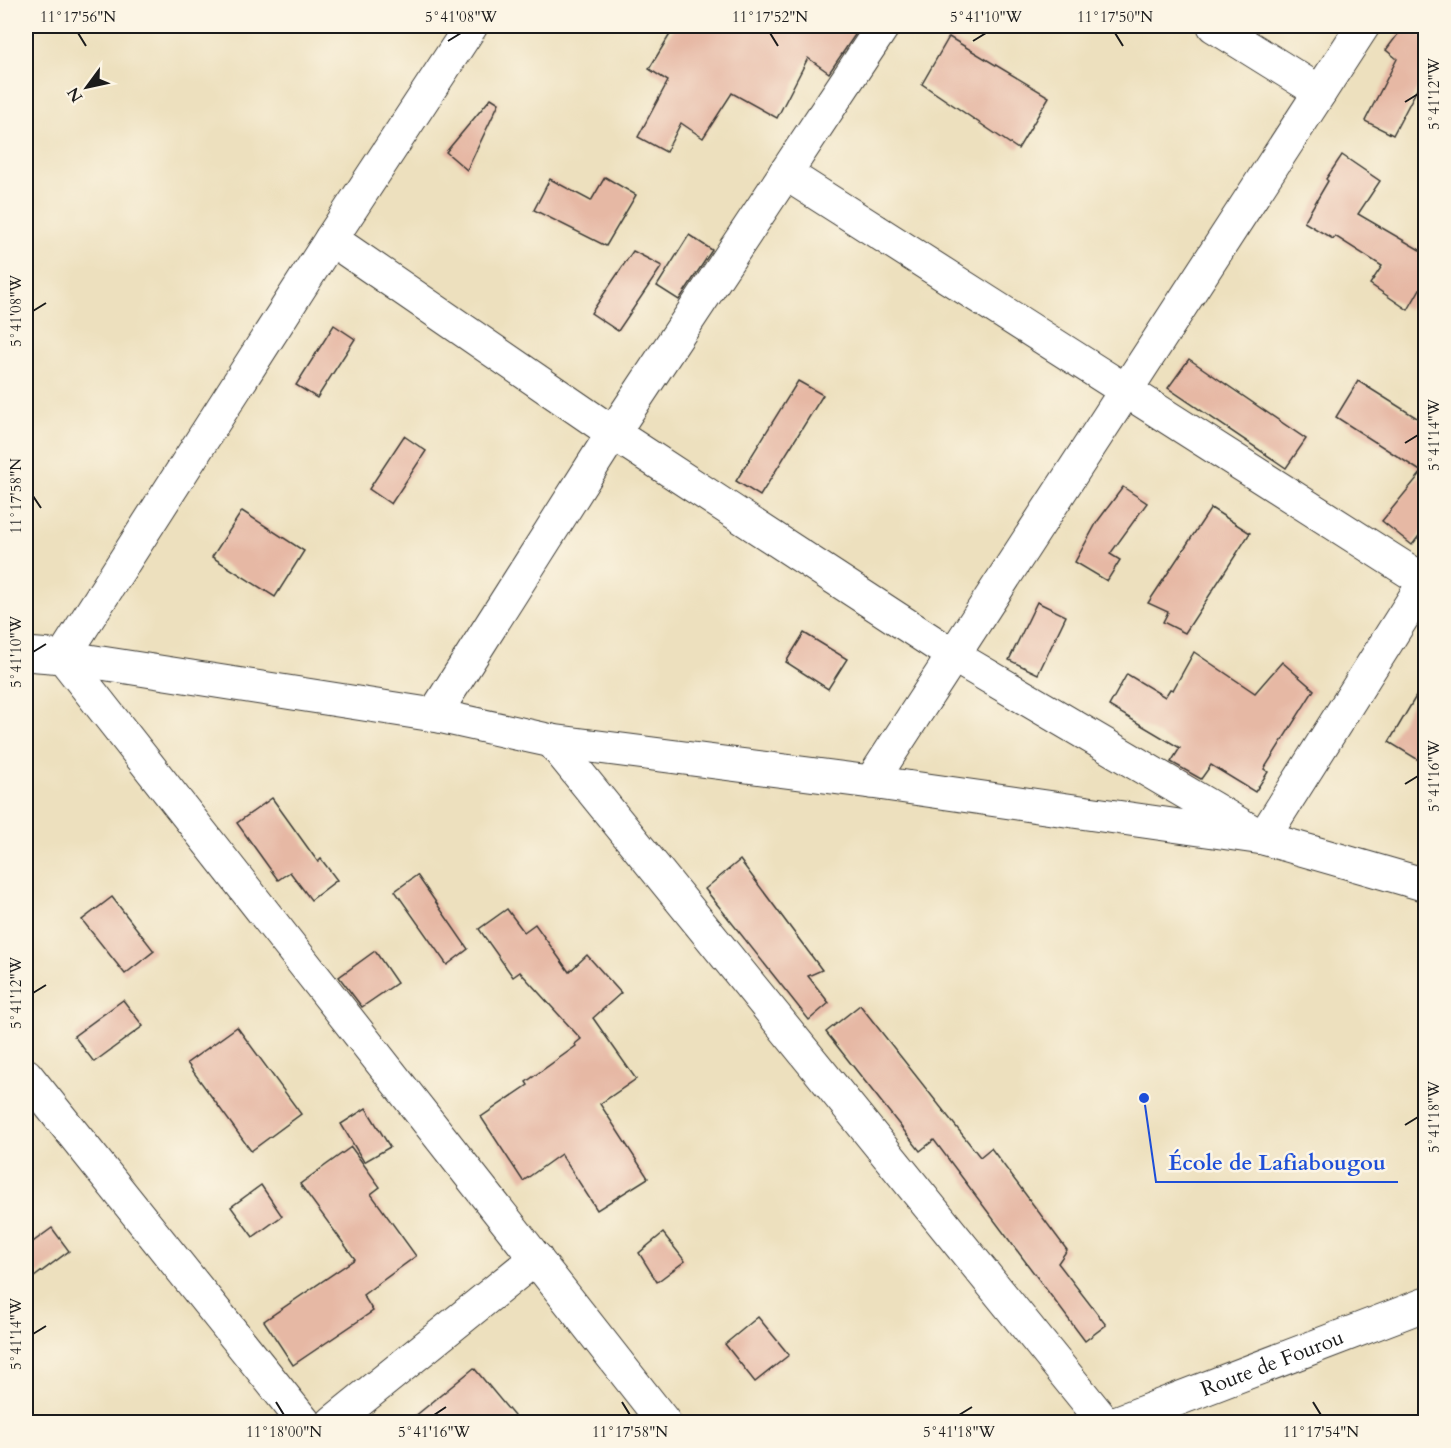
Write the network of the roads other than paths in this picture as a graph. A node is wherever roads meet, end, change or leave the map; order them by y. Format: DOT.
graph roads {
  1 [pos="471,26"];
  2 [pos="883,26"];
  3 [pos="1214,26"];
  4 [pos="1363,26"];
  5 [pos="1320,92"];
  6 [pos="785,173"];
  7 [pos="331,239"];
  8 [pos="1128,390"];
  9 [pos="612,433"];
  10 [pos="1425,581"];
  11 [pos="26,654"];
  12 [pos="954,656"];
  13 [pos="63,657"];
  14 [pos="434,715"];
  15 [pos="552,741"];
  16 [pos="872,782"];
  17 [pos="1263,838"];
  18 [pos="1425,885"];
  19 [pos="26,1075"];
  20 [pos="536,1258"];
  21 [pos="1425,1304"];
  22 [pos="304,1422"];
  23 [pos="333,1422"];
  24 [pos="664,1422"];
  25 [pos="1104,1422"];
  26 [pos="1118,1422"];
  1 -- 7 [label="street"];
  2 -- 6 [label="street"];
  3 -- 5 [label="street"];
  4 -- 5 [label="street"];
  5 -- 8 [label="street"];
  6 -- 8 [label="street"];
  6 -- 9 [label="street"];
  7 -- 9 [label="street"];
  7 -- 13 [label="street"];
  8 -- 10 [label="street"];
  8 -- 12 [label="street"];
  9 -- 12 [label="street"];
  9 -- 14 [label="street"];
  10 -- 17 [label="street"];
  11 -- 13 [label="street"];
  12 -- 16 [label="street"];
  12 -- 17 [label="street"];
  13 -- 14 [label="street"];
  13 -- 20 [label="street"];
  14 -- 15 [label="street"];
  15 -- 16 [label="street"];
  15 -- 25 [label="street"];
  16 -- 17 [label="street"];
  17 -- 18 [label="street"];
  19 -- 22 [label="street"];
  20 -- 23 [label="street"];
  20 -- 24 [label="street"];
  21 -- 26 [label="street, Route de Fourou"];
}
